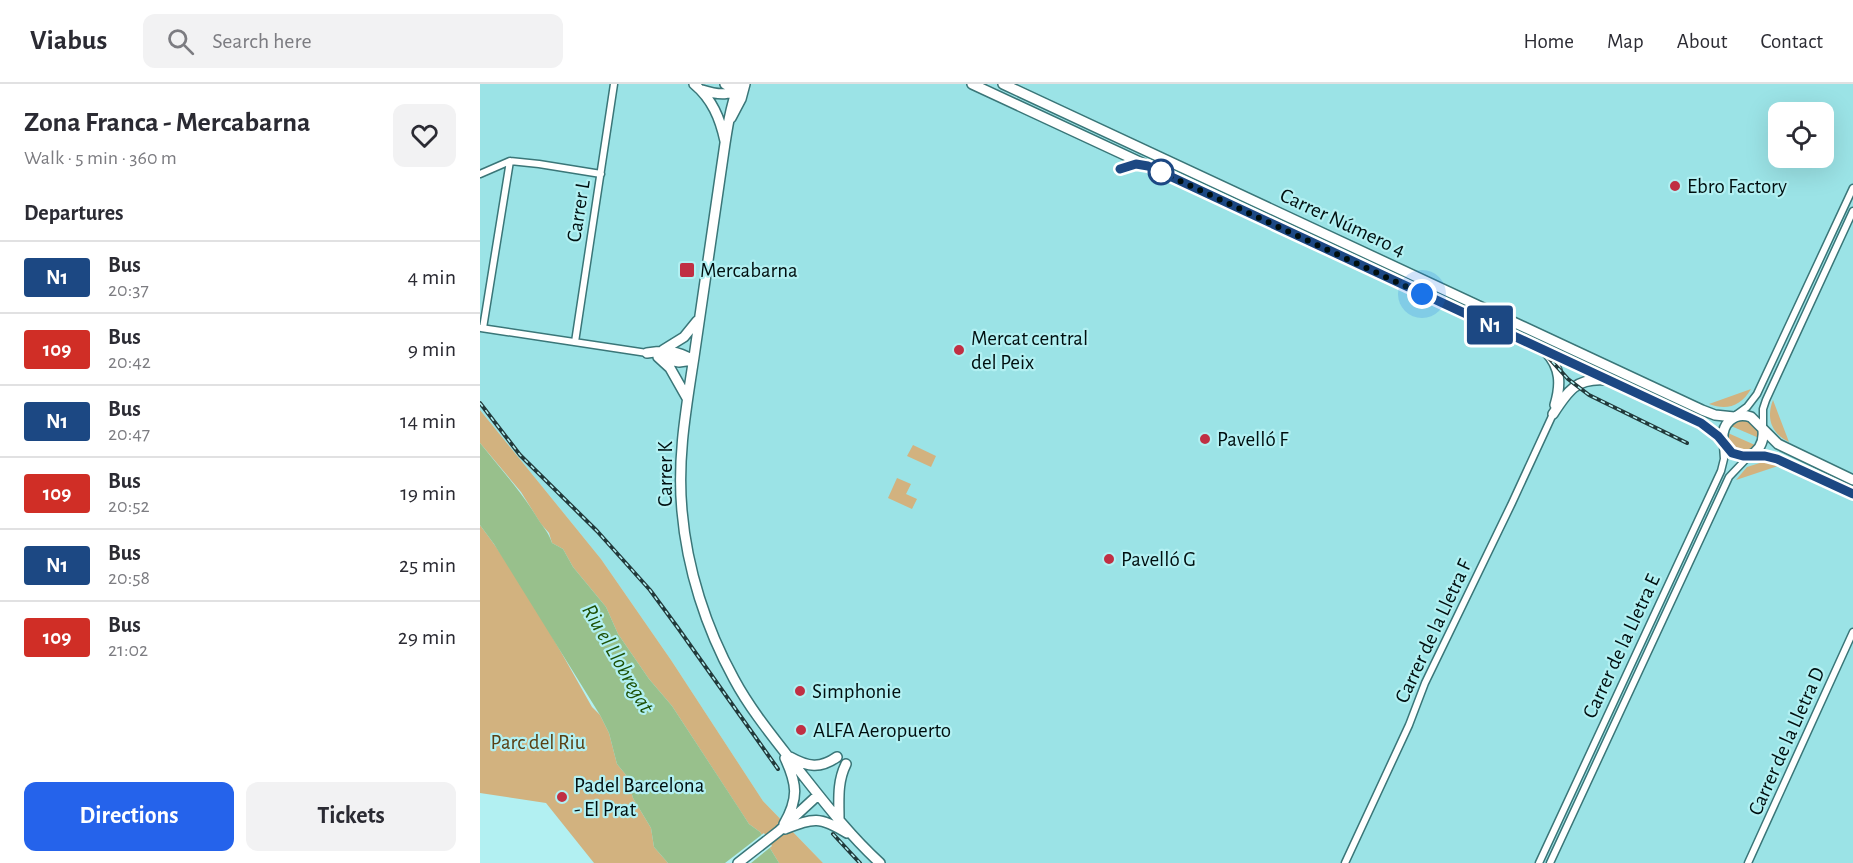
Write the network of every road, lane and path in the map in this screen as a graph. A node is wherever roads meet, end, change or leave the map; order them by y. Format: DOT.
graph roads {
  1 [pos="614,84"];
  2 [pos="725,84"];
  3 [pos="745,84"];
  4 [pos="972,84"];
  5 [pos="1003,84"];
  6 [pos="697,86"];
  7 [pos="737,88"];
  8 [pos="736,108"];
  9 [pos="730,120"];
  10 [pos="725,143"];
  11 [pos="510,161"];
  12 [pos="480,174"];
  13 [pos="601,174"];
  14 [pos="1853,188"];
  15 [pos="1853,211"];
  16 [pos="700,314"];
  17 [pos="481,328"];
  18 [pos="575,342"];
  19 [pos="1565,345"];
  20 [pos="1545,350"];
  21 [pos="647,353"];
  22 [pos="661,354"];
  23 [pos="1593,359"];
  24 [pos="693,360"];
  25 [pos="1577,364"];
  26 [pos="1610,381"];
  27 [pos="1565,388"];
  28 [pos="687,398"];
  29 [pos="1553,414"];
  30 [pos="1734,417"];
  31 [pos="1763,431"];
  32 [pos="1723,442"];
  33 [pos="1749,456"];
  34 [pos="1853,480"];
  35 [pos="1853,494"];
  36 [pos="1853,632"];
  37 [pos="778,746"];
  38 [pos="787,756"];
  39 [pos="837,757"];
  40 [pos="846,764"];
  41 [pos="818,795"];
  42 [pos="839,819"];
  43 [pos="780,831"];
  44 [pos="854,838"];
  45 [pos="738,863"];
  46 [pos="880,863"];
  47 [pos="1345,863"];
  48 [pos="1539,863"];
  49 [pos="1550,863"];
  50 [pos="1748,863"];
  1 -- 13 [label="street, Carrer L"];
  2 -- 7 [label="street"];
  3 -- 7 [label="street"];
  3 -- 8 [label="street, Carrer K"];
  4 -- 20 [label="street, Carrer Número 4"];
  5 -- 19 [label="street, Carrer Número 4"];
  6 -- 7 [label="street"];
  6 -- 10 [label="street"];
  7 -- 8 [label="street"];
  7 -- 9 [label="street, Carrer K"];
  8 -- 9 [label="street, Carrer K"];
  9 -- 10 [label="street, Carrer K"];
  10 -- 16 [label="street, Carrer K"];
  11 -- 12 [label="street"];
  11 -- 13 [label="street"];
  11 -- 17 [label="street"];
  13 -- 18 [label="street, Carrer L"];
  14 -- 30 [label="street"];
  15 -- 31 [label="street"];
  16 -- 22 [label="street"];
  16 -- 24 [label="street, Carrer K"];
  17 -- 18 [label="street"];
  18 -- 21 [label="street"];
  19 -- 23 [label="street, Carrer Número 4"];
  19 -- 25 [label="street"];
  20 -- 25 [label="street, Carrer Número 4"];
  20 -- 27 [label="street"];
  21 -- 22 [label="street"];
  22 -- 24 [label="street"];
  22 -- 28 [label="street"];
  23 -- 25 [label="street"];
  23 -- 30 [label="street, Carrer Número 4"];
  24 -- 28 [label="street, Carrer K"];
  25 -- 26 [label="street, Carrer Número 4"];
  25 -- 27 [label="street"];
  26 -- 27 [label="street"];
  26 -- 32 [label="street, Carrer Número 4"];
  27 -- 29 [label="street"];
  28 -- 37 [label="street, Carrer K"];
  29 -- 47 [label="street, Carrer de la Lletra F"];
  30 -- 31 [label="street"];
  30 -- 32 [label="street"];
  31 -- 33 [label="street"];
  31 -- 34 [label="street"];
  32 -- 33 [label="street"];
  32 -- 48 [label="street, Carrer de la Lletra E"];
  33 -- 35 [label="street"];
  33 -- 49 [label="street, Carrer de la Lletra E"];
  36 -- 50 [label="street, Carrer de la Lletra D"];
  37 -- 38 [label="street, Carrer K"];
  37 -- 43 [label="street"];
  38 -- 39 [label="street"];
  38 -- 41 [label="street, Carrer K"];
  40 -- 42 [label="street"];
  41 -- 42 [label="street, Carrer K"];
  41 -- 43 [label="street"];
  42 -- 44 [label="street, Carrer K"];
  43 -- 44 [label="street"];
  43 -- 45 [label="street"];
  44 -- 46 [label="street"];
}
